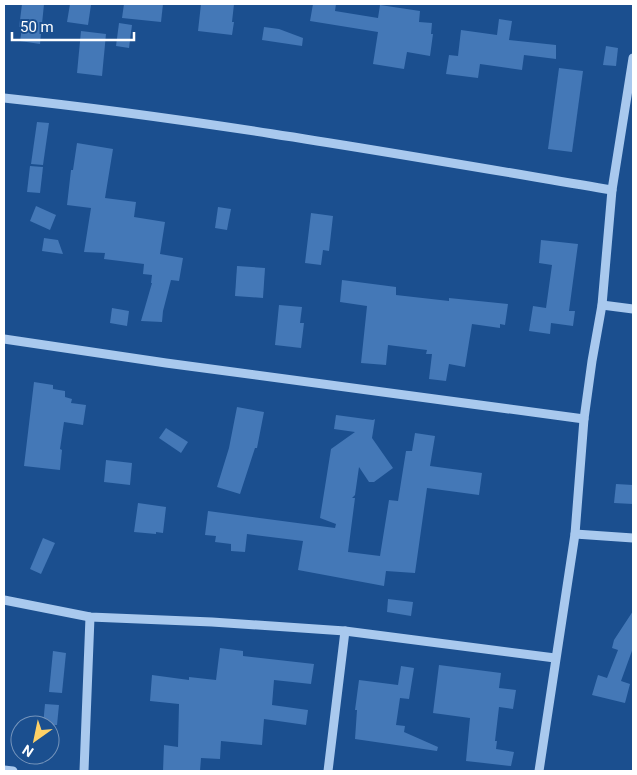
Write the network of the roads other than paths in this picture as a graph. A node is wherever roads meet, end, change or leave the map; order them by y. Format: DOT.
graph roads {
  1 [pos="633,58"];
  2 [pos="4,98"];
  3 [pos="612,190"];
  4 [pos="602,305"];
  5 [pos="633,309"];
  6 [pos="4,339"];
  7 [pos="584,419"];
  8 [pos="575,534"];
  9 [pos="633,538"];
  10 [pos="4,600"];
  11 [pos="90,618"];
  12 [pos="345,630"];
  13 [pos="555,658"];
  14 [pos="4,770"];
  15 [pos="13,771"];
  16 [pos="84,771"];
  17 [pos="328,771"];
  18 [pos="539,771"];
  1 -- 3 [label="street"];
  2 -- 3 [label="street"];
  3 -- 4 [label="street"];
  4 -- 5 [label="street"];
  4 -- 7 [label="street"];
  6 -- 7 [label="street"];
  7 -- 8 [label="street"];
  8 -- 9 [label="street"];
  8 -- 13 [label="street"];
  10 -- 11 [label="street"];
  11 -- 12 [label="street"];
  11 -- 16 [label="street"];
  12 -- 13 [label="street"];
  12 -- 17 [label="street"];
  13 -- 18 [label="street"];
  14 -- 15 [label="street"];
}
